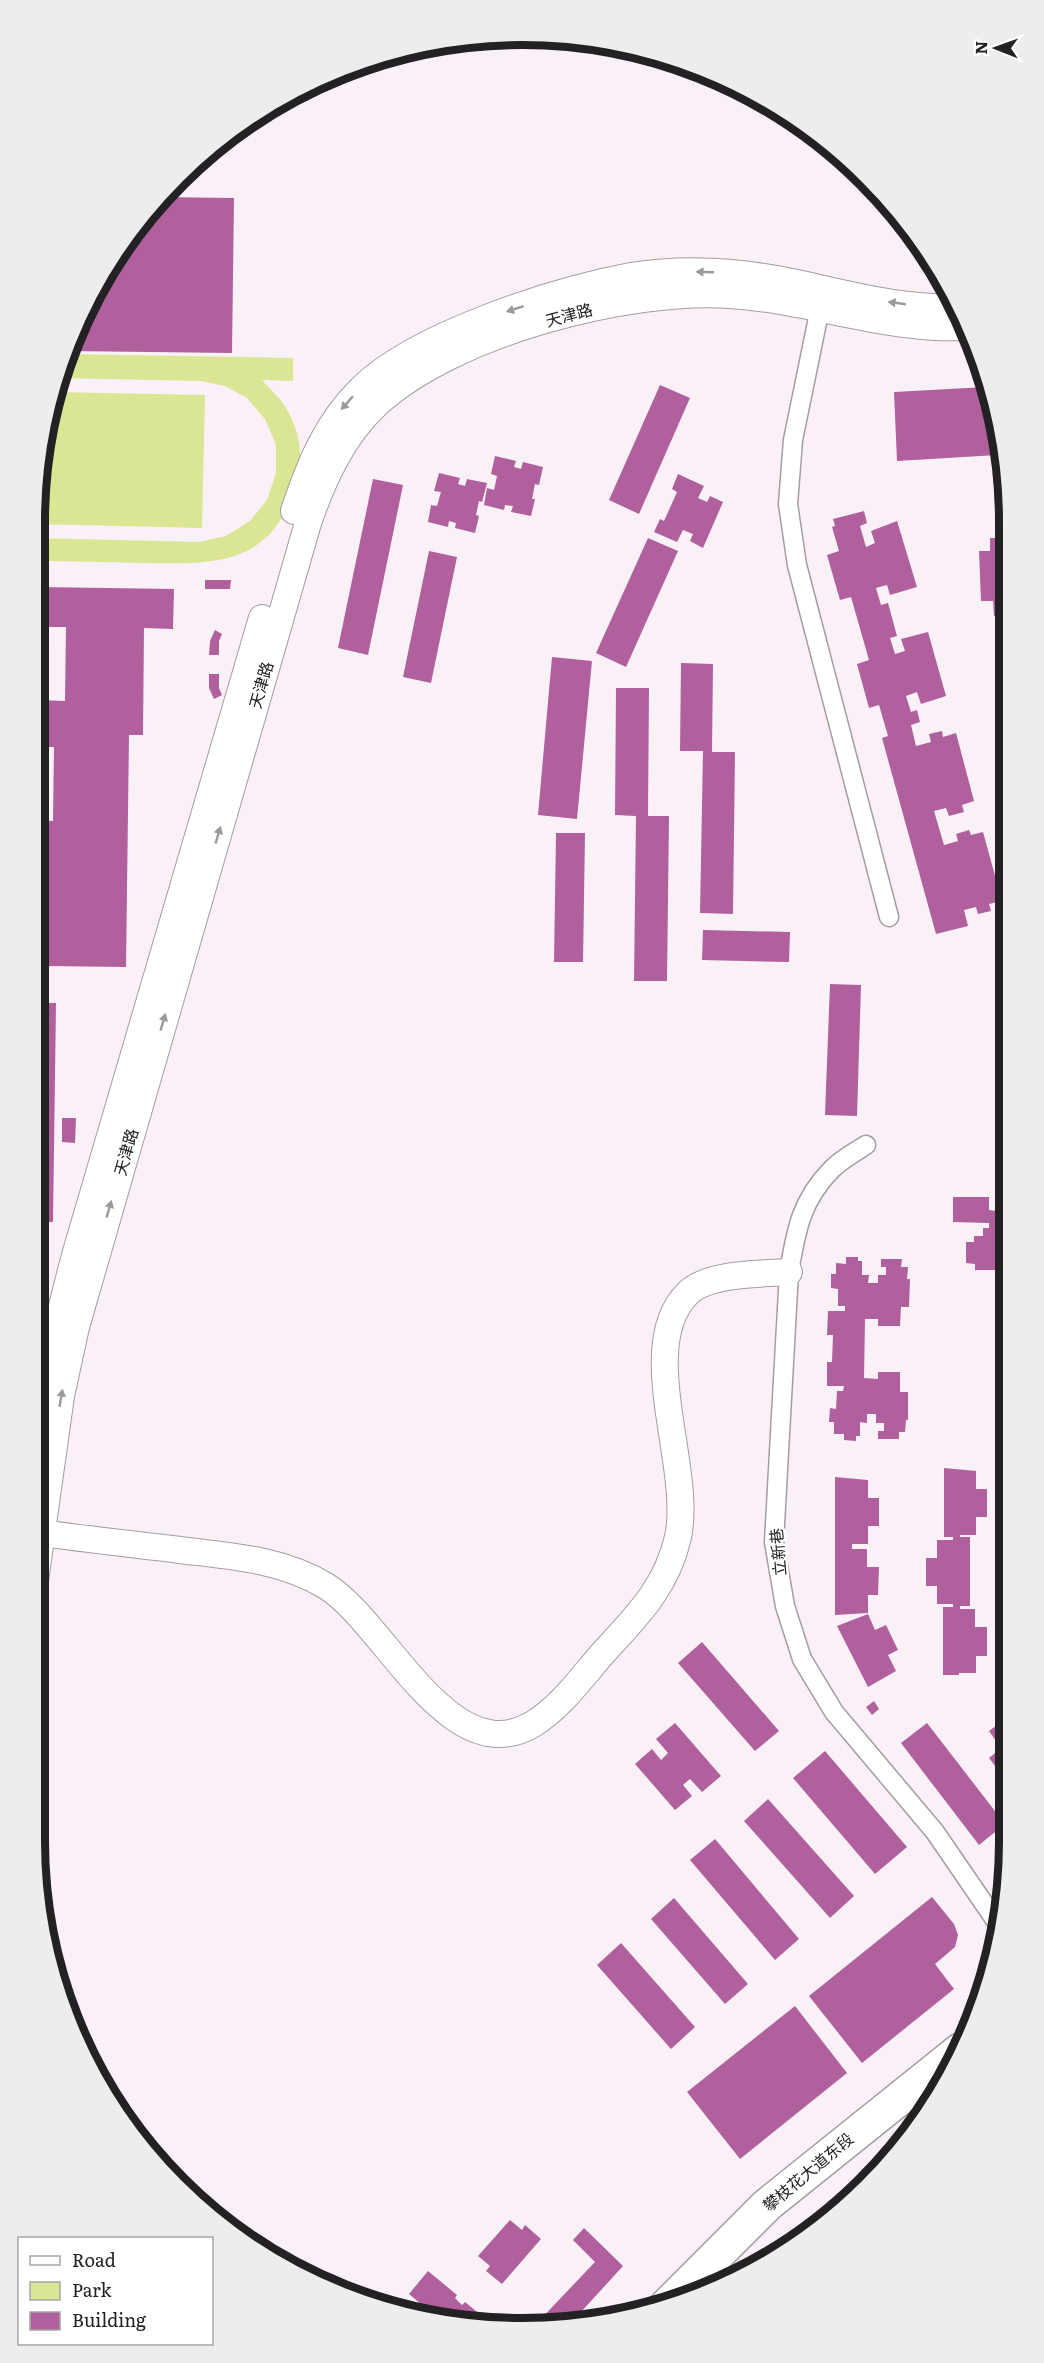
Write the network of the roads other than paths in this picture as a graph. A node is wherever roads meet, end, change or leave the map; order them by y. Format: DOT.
graph roads {
  1 [pos="948,307"];
  2 [pos="820,308"];
  3 [pos="958,327"];
  4 [pos="889,917"];
  5 [pos="866,1144"];
  6 [pos="789,1272"];
  7 [pos="45,1379"];
  8 [pos="45,1491"];
  9 [pos="45,1534"];
  10 [pos="993,1916"];
  11 [pos="944,2063"];
  12 [pos="915,2112"];
  13 [pos="730,2271"];
  14 [pos="681,2291"];
  1 -- 7 [label="main road, one-way"];
  2 -- 3 [label="main road, 天津路"];
  2 -- 4 [label="street"];
  8 -- 2 [label="main road, 天津路, one-way"];
  5 -- 6 [label="street, 立新巷"];
  6 -- 9 [label="main road"];
  6 -- 10 [label="street, 立新巷"];
  11 -- 14 [label="highway, 攀枝花大道东段"];
  12 -- 13 [label="highway, 攀枝花大道东段"];
}
